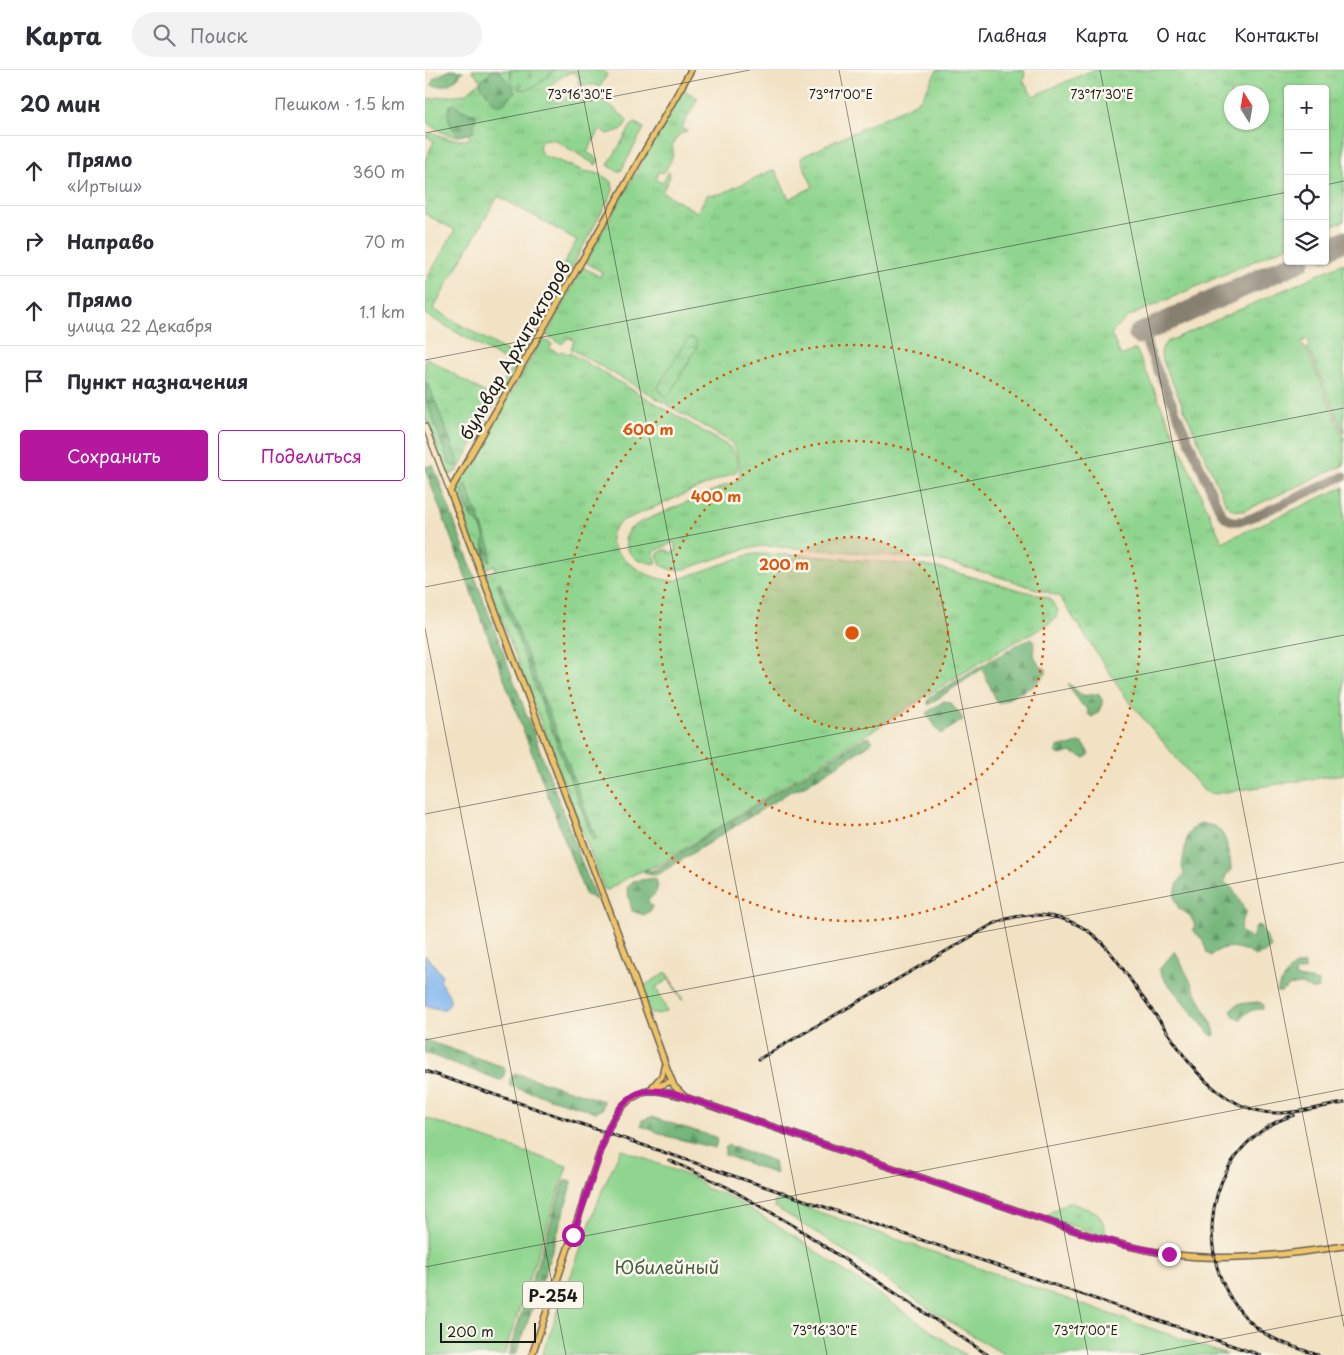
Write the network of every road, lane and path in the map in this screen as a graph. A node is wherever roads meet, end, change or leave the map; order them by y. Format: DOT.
graph roads {
  1 [pos="689,70"];
  2 [pos="425,426"];
  3 [pos="450,490"];
  4 [pos="664,1060"];
  5 [pos="672,1081"];
  6 [pos="645,1091"];
  7 [pos="685,1097"];
  8 [pos="1344,1246"];
  9 [pos="532,1355"];
  1 -- 3 [label="main road, бульвар Архитекторов"];
  2 -- 3 [label="main road"];
  3 -- 4 [label="main road"];
  4 -- 5 [label="main road"];
  4 -- 6 [label="main road"];
  5 -- 6 [label="main road, Р-254"];
  5 -- 7 [label="main road"];
  6 -- 7 [label="main road"];
  6 -- 9 [label="main road, Р-254"];
  7 -- 8 [label="main road"];
}
